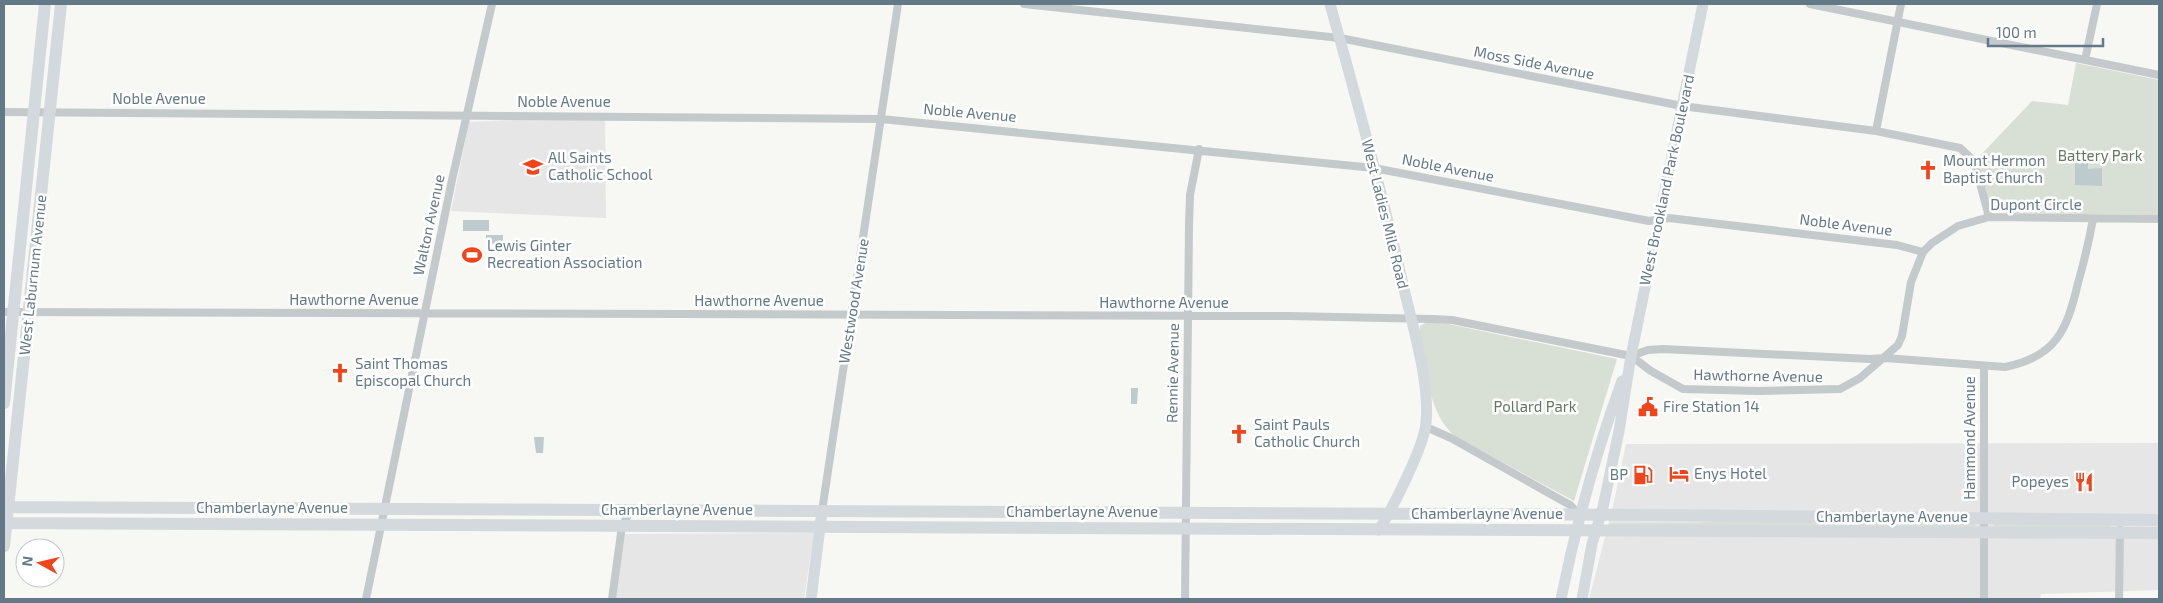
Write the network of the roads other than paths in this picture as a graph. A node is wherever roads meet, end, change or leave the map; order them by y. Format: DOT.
graph roads {
  1 [pos="45,4"];
  2 [pos="61,4"];
  3 [pos="492,4"];
  4 [pos="898,4"];
  5 [pos="1024,4"];
  6 [pos="1330,4"];
  7 [pos="1703,4"];
  8 [pos="1810,4"];
  9 [pos="1901,4"];
  10 [pos="2097,4"];
  11 [pos="1898,21"];
  12 [pos="1340,38"];
  13 [pos="2085,60"];
  14 [pos="2159,75"];
  15 [pos="1682,106"];
  16 [pos="4,112"];
  17 [pos="34,112"];
  18 [pos="50,112"];
  19 [pos="466,115"];
  20 [pos="881,119"];
  21 [pos="1876,131"];
  22 [pos="1199,149"];
  23 [pos="1374,168"];
  24 [pos="1989,217"];
  25 [pos="1659,219"];
  26 [pos="2093,219"];
  27 [pos="2159,219"];
  28 [pos="1924,252"];
  29 [pos="8,312"];
  30 [pos="29,312"];
  31 [pos="425,313"];
  32 [pos="852,315"];
  33 [pos="1188,317"];
  34 [pos="1411,319"];
  35 [pos="1631,356"];
  36 [pos="1885,358"];
  37 [pos="1984,366"];
  38 [pos="4,404"];
  39 [pos="1426,427"];
  40 [pos="6,507"];
  41 [pos="385,509"];
  42 [pos="631,510"];
  43 [pos="822,511"];
  44 [pos="1185,513"];
  45 [pos="1389,514"];
  46 [pos="1580,515"];
  47 [pos="1600,515"];
  48 [pos="1984,517"];
  49 [pos="2120,518"];
  50 [pos="2159,520"];
  51 [pos="5,523"];
  52 [pos="381,525"];
  53 [pos="622,526"];
  54 [pos="820,527"];
  55 [pos="1185,529"];
  56 [pos="1379,530"];
  57 [pos="1576,531"];
  58 [pos="1596,531"];
  59 [pos="1984,533"];
  60 [pos="2120,534"];
  61 [pos="2159,534"];
  62 [pos="4,546"];
  63 [pos="366,599"];
  64 [pos="612,599"];
  65 [pos="811,599"];
  66 [pos="1185,599"];
  67 [pos="1561,599"];
  68 [pos="1582,599"];
  69 [pos="1984,599"];
  70 [pos="2119,599"];
  1 -- 17 [label="main road, West Laburnum Avenue"];
  2 -- 18 [label="main road, West Laburnum Avenue"];
  3 -- 19 [label="street, Walton Avenue"];
  4 -- 20 [label="street, Westwood Avenue"];
  5 -- 12 [label="street, Moss Side Avenue"];
  6 -- 12 [label="main road, West Ladies Mile Road"];
  7 -- 15 [label="main road, West Brookland Park Boulevard"];
  8 -- 11 [label="street"];
  9 -- 11 [label="street"];
  10 -- 13 [label="street"];
  11 -- 13 [label="street"];
  11 -- 21 [label="street"];
  12 -- 15 [label="street, Moss Side Avenue"];
  12 -- 23 [label="main road, West Ladies Mile Road"];
  13 -- 14 [label="street"];
  15 -- 21 [label="street, Moss Side Avenue"];
  15 -- 25 [label="main road, West Brookland Park Boulevard"];
  16 -- 17 [label="street, Noble Avenue"];
  17 -- 18 [label="street, Noble Avenue"];
  17 -- 29 [label="main road, West Laburnum Avenue"];
  18 -- 19 [label="street, Noble Avenue"];
  18 -- 30 [label="main road, West Laburnum Avenue"];
  19 -- 20 [label="street, Noble Avenue"];
  19 -- 31 [label="street, Walton Avenue"];
  20 -- 22 [label="street, Noble Avenue"];
  20 -- 32 [label="street, Westwood Avenue"];
  21 -- 24 [label="street, Moss Side Avenue"];
  22 -- 23 [label="street, Noble Avenue"];
  22 -- 33 [label="street, Rennie Avenue"];
  23 -- 25 [label="street, Noble Avenue"];
  23 -- 34 [label="main road, West Ladies Mile Road"];
  24 -- 26 [label="street, Dupont Circle"];
  24 -- 28 [label="street, Dupont Circle"];
  25 -- 28 [label="street, Noble Avenue"];
  25 -- 35 [label="main road, West Brookland Park Boulevard"];
  26 -- 27 [label="street"];
  26 -- 37 [label="street, Hawthorne Avenue"];
  28 -- 36 [label="street, Dupont Circle"];
  29 -- 30 [label="street, Hawthorne Avenue"];
  29 -- 38 [label="main road, West Laburnum Avenue"];
  30 -- 31 [label="street, Hawthorne Avenue"];
  30 -- 40 [label="main road, West Laburnum Avenue"];
  31 -- 32 [label="street, Hawthorne Avenue"];
  31 -- 41 [label="street, Walton Avenue"];
  32 -- 33 [label="street, Hawthorne Avenue"];
  32 -- 43 [label="street, Westwood Avenue"];
  33 -- 34 [label="street, Hawthorne Avenue"];
  33 -- 44 [label="street, Rennie Avenue"];
  34 -- 35 [label="street, Hawthorne Avenue"];
  34 -- 39 [label="main road, West Ladies Mile Road"];
  35 -- 36 [label="street, Hawthorne Avenue"];
  35 -- 36 [label="street, Hawthorne Avenue"];
  35 -- 46 [label="main road, West Brookland Park Boulevard"];
  35 -- 47 [label="main road, West Brookland Park Boulevard"];
  36 -- 37 [label="street, Hawthorne Avenue"];
  37 -- 48 [label="street, Hammond Avenue"];
  39 -- 45 [label="main road, West Ladies Mile Road"];
  39 -- 46 [label="street"];
  40 -- 41 [label="main road, Chamberlayne Avenue"];
  40 -- 51 [label="main road, West Laburnum Avenue"];
  41 -- 42 [label="main road, Chamberlayne Avenue"];
  41 -- 52 [label="street, Walton Avenue"];
  42 -- 43 [label="main road, Chamberlayne Avenue"];
  42 -- 53 [label="street"];
  43 -- 44 [label="main road, Chamberlayne Avenue"];
  43 -- 54 [label="main road, Westwood Avenue"];
  44 -- 45 [label="main road, Chamberlayne Avenue"];
  44 -- 55 [label="street, Rennie Avenue"];
  45 -- 46 [label="main road, Chamberlayne Avenue"];
  45 -- 56 [label="main road, West Ladies Mile Road"];
  46 -- 47 [label="main road, Chamberlayne Avenue"];
  46 -- 57 [label="main road, West Brookland Park Boulevard"];
  47 -- 48 [label="main road, Chamberlayne Avenue"];
  47 -- 58 [label="main road, West Brookland Park Boulevard"];
  48 -- 49 [label="main road, Chamberlayne Avenue"];
  48 -- 59 [label="street, Hammond Avenue"];
  49 -- 50 [label="main road, Chamberlayne Avenue"];
  49 -- 60 [label="street"];
  51 -- 52 [label="main road, Chamberlayne Avenue"];
  51 -- 62 [label="main road, West Laburnum Avenue"];
  52 -- 53 [label="main road, Chamberlayne Avenue"];
  52 -- 63 [label="street, Walton Avenue"];
  53 -- 54 [label="main road, Chamberlayne Avenue"];
  53 -- 64 [label="street"];
  54 -- 55 [label="main road, Chamberlayne Avenue"];
  54 -- 65 [label="main road, Westwood Avenue"];
  55 -- 56 [label="main road, Chamberlayne Avenue"];
  55 -- 66 [label="street, Rennie Avenue"];
  56 -- 57 [label="main road, Chamberlayne Avenue"];
  57 -- 58 [label="main road, Chamberlayne Avenue"];
  57 -- 67 [label="main road, West Brookland Park Boulevard"];
  58 -- 59 [label="main road, Chamberlayne Avenue"];
  58 -- 68 [label="main road, West Brookland Park Boulevard"];
  59 -- 60 [label="main road, Chamberlayne Avenue"];
  59 -- 69 [label="street, Hammond Avenue"];
  60 -- 61 [label="main road, Chamberlayne Avenue"];
  60 -- 70 [label="street"];
}
